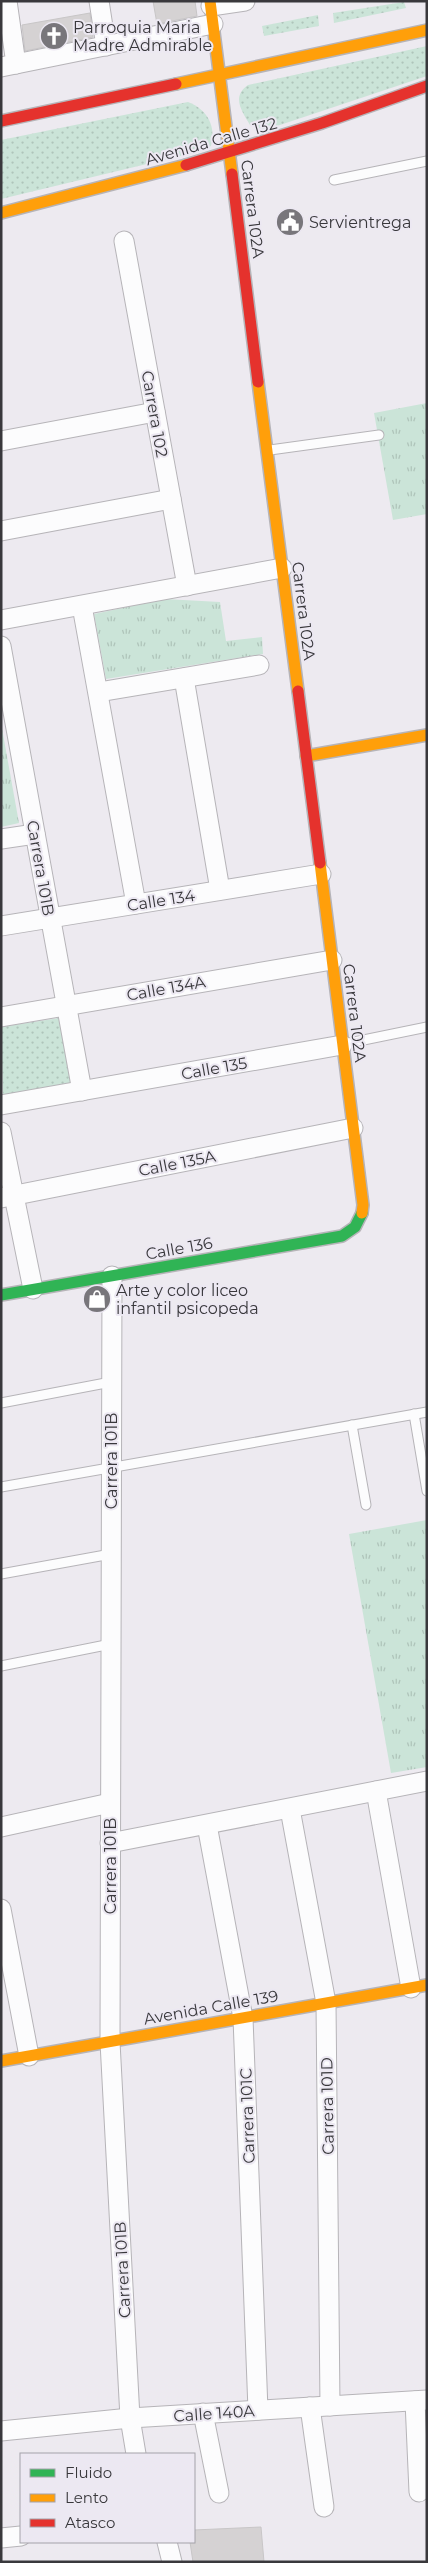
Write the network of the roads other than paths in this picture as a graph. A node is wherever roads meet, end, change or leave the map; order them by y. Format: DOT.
graph roads {
  1 [pos="7,1"];
  2 [pos="99,1"];
  3 [pos="245,1"];
  4 [pos="210,4"];
  5 [pos="213,24"];
  6 [pos="427,30"];
  7 [pos="106,46"];
  8 [pos="9,66"];
  9 [pos="220,75"];
  10 [pos="427,86"];
  11 [pos="402,107"];
  12 [pos="1,121"];
  13 [pos="325,124"];
  14 [pos="230,152"];
  15 [pos="427,161"];
  16 [pos="334,180"];
  17 [pos="1,213"];
  18 [pos="124,241"];
  19 [pos="155,412"];
  20 [pos="379,435"];
  21 [pos="1,441"];
  22 [pos="268,450"];
  23 [pos="171,499"];
  24 [pos="1,531"];
  25 [pos="282,568"];
  26 [pos="187,586"];
  27 [pos="82,606"];
  28 [pos="1,620"];
  29 [pos="1,646"];
  30 [pos="258,666"];
  31 [pos="184,678"];
  32 [pos="99,692"];
  33 [pos="427,735"];
  34 [pos="306,756"];
  35 [pos="35,834"];
  36 [pos="1,839"];
  37 [pos="321,874"];
  38 [pos="220,890"];
  39 [pos="136,904"];
  40 [pos="50,918"];
  41 [pos="1,926"];
  42 [pos="332,960"];
  43 [pos="66,1006"];
  44 [pos="1,1017"];
  45 [pos="427,1027"];
  46 [pos="342,1045"];
  47 [pos="82,1091"];
  48 [pos="1,1106"];
  49 [pos="353,1128"];
  50 [pos="1,1132"];
  51 [pos="7,1197"];
  52 [pos="358,1224"];
  53 [pos="112,1276"];
  54 [pos="32,1289"];
  55 [pos="1,1294"];
  56 [pos="111,1382"];
  57 [pos="1,1403"];
  58 [pos="427,1412"];
  59 [pos="414,1414"];
  60 [pos="352,1425"];
  61 [pos="111,1466"];
  62 [pos="1,1487"];
  63 [pos="427,1491"];
  64 [pos="366,1505"];
  65 [pos="111,1554"];
  66 [pos="1,1574"];
  67 [pos="111,1644"];
  68 [pos="1,1666"];
  69 [pos="427,1781"];
  70 [pos="376,1791"];
  71 [pos="110,1803"];
  72 [pos="290,1809"];
  73 [pos="207,1825"];
  74 [pos="1,1826"];
  75 [pos="110,1843"];
  76 [pos="1,1908"];
  77 [pos="419,1987"];
  78 [pos="326,2003"];
  79 [pos="243,2018"];
  80 [pos="110,2042"];
  81 [pos="29,2056"];
  82 [pos="1,2061"];
  83 [pos="421,2400"];
  84 [pos="330,2406"];
  85 [pos="310,2407"];
  86 [pos="258,2410"];
  87 [pos="203,2414"];
  88 [pos="130,2418"];
  89 [pos="1,2431"];
  90 [pos="136,2453"];
  91 [pos="419,2492"];
  92 [pos="219,2493"];
  93 [pos="324,2507"];
  94 [pos="20,2536"];
  95 [pos="1,2538"];
  96 [pos="167,2543"];
  97 [pos="172,2562"];
  1 -- 8 [label="street"];
  2 -- 7 [label="street"];
  3 -- 4 [label="street"];
  4 -- 5 [label="street, Carrera 102A"];
  5 -- 7 [label="street"];
  5 -- 9 [label="street, Carrera 102A"];
  6 -- 9 [label="street"];
  7 -- 8 [label="street"];
  9 -- 12 [label="street"];
  9 -- 14 [label="street, Carrera 102A"];
  10 -- 13 [label="street, Avenida Calle 132"];
  11 -- 13 [label="street"];
  13 -- 14 [label="street, Avenida Calle 132"];
  14 -- 17 [label="street, Avenida Calle 132"];
  14 -- 22 [label="street, Carrera 102A"];
  15 -- 16 [label="lane"];
  18 -- 19 [label="street, Carrera 102"];
  19 -- 21 [label="street"];
  19 -- 23 [label="street, Carrera 102"];
  20 -- 22 [label="lane"];
  22 -- 25 [label="street, Carrera 102A"];
  23 -- 24 [label="street"];
  23 -- 26 [label="street, Carrera 102"];
  25 -- 26 [label="street"];
  25 -- 34 [label="street, Carrera 102A"];
  26 -- 27 [label="street"];
  27 -- 28 [label="street"];
  27 -- 32 [label="street"];
  29 -- 35 [label="street, Carrera 101B"];
  30 -- 31 [label="street"];
  31 -- 32 [label="street"];
  31 -- 38 [label="street"];
  32 -- 39 [label="street"];
  33 -- 34 [label="street"];
  34 -- 37 [label="street, Carrera 102A"];
  35 -- 36 [label="street"];
  35 -- 40 [label="street, Carrera 101B"];
  37 -- 38 [label="street, Calle 134"];
  37 -- 42 [label="street, Carrera 102A"];
  38 -- 39 [label="street, Calle 134"];
  39 -- 40 [label="street, Calle 134"];
  40 -- 41 [label="street, Calle 134"];
  40 -- 43 [label="street, Carrera 101B"];
  42 -- 43 [label="street, Calle 134A"];
  42 -- 46 [label="street, Carrera 102A"];
  43 -- 44 [label="street, Calle 134A"];
  43 -- 47 [label="street, Carrera 101B"];
  45 -- 46 [label="lane, Calle 135"];
  46 -- 47 [label="street, Calle 135"];
  46 -- 49 [label="street, Carrera 102A"];
  47 -- 48 [label="street, Calle 135"];
  49 -- 51 [label="street, Calle 135A"];
  49 -- 52 [label="street, Carrera 102A"];
  50 -- 51 [label="street"];
  51 -- 54 [label="street"];
  52 -- 53 [label="street, Calle 136"];
  53 -- 54 [label="street, Calle 136"];
  53 -- 56 [label="street, Carrera 101B"];
  54 -- 55 [label="street, Calle 136"];
  56 -- 57 [label="lane"];
  56 -- 61 [label="street, Carrera 101B"];
  58 -- 59 [label="lane"];
  59 -- 60 [label="lane"];
  59 -- 63 [label="lane"];
  60 -- 61 [label="lane"];
  60 -- 64 [label="lane"];
  61 -- 62 [label="lane"];
  61 -- 65 [label="street, Carrera 101B"];
  65 -- 66 [label="lane"];
  65 -- 67 [label="street, Carrera 101B"];
  67 -- 68 [label="lane"];
  67 -- 71 [label="street, Carrera 101B"];
  69 -- 70 [label="street"];
  70 -- 72 [label="street"];
  70 -- 77 [label="street"];
  71 -- 74 [label="street"];
  71 -- 75 [label="street, Carrera 101B"];
  72 -- 73 [label="street"];
  72 -- 78 [label="street, Carrera 101D"];
  73 -- 75 [label="street"];
  73 -- 79 [label="street, Carrera 101C"];
  75 -- 80 [label="street, Carrera 101B"];
  76 -- 81 [label="street"];
  77 -- 78 [label="street, Avenida Calle 139"];
  78 -- 79 [label="street, Avenida Calle 139"];
  78 -- 84 [label="street, Carrera 101D"];
  79 -- 80 [label="street, Avenida Calle 139"];
  79 -- 86 [label="street, Carrera 101C"];
  80 -- 81 [label="street, Avenida Calle 139"];
  80 -- 88 [label="street, Carrera 101B"];
  81 -- 82 [label="street, Avenida Calle 139"];
  83 -- 84 [label="street, Calle 140A"];
  83 -- 91 [label="street"];
  84 -- 85 [label="street, Calle 140A"];
  85 -- 86 [label="street, Calle 140A"];
  85 -- 93 [label="street"];
  86 -- 87 [label="street, Calle 140A"];
  87 -- 88 [label="street, Calle 140A"];
  87 -- 92 [label="street"];
  88 -- 89 [label="street, Calle 140A"];
  88 -- 90 [label="street, Carrera 101B"];
  94 -- 95 [label="street"];
  96 -- 97 [label="street"];
}
